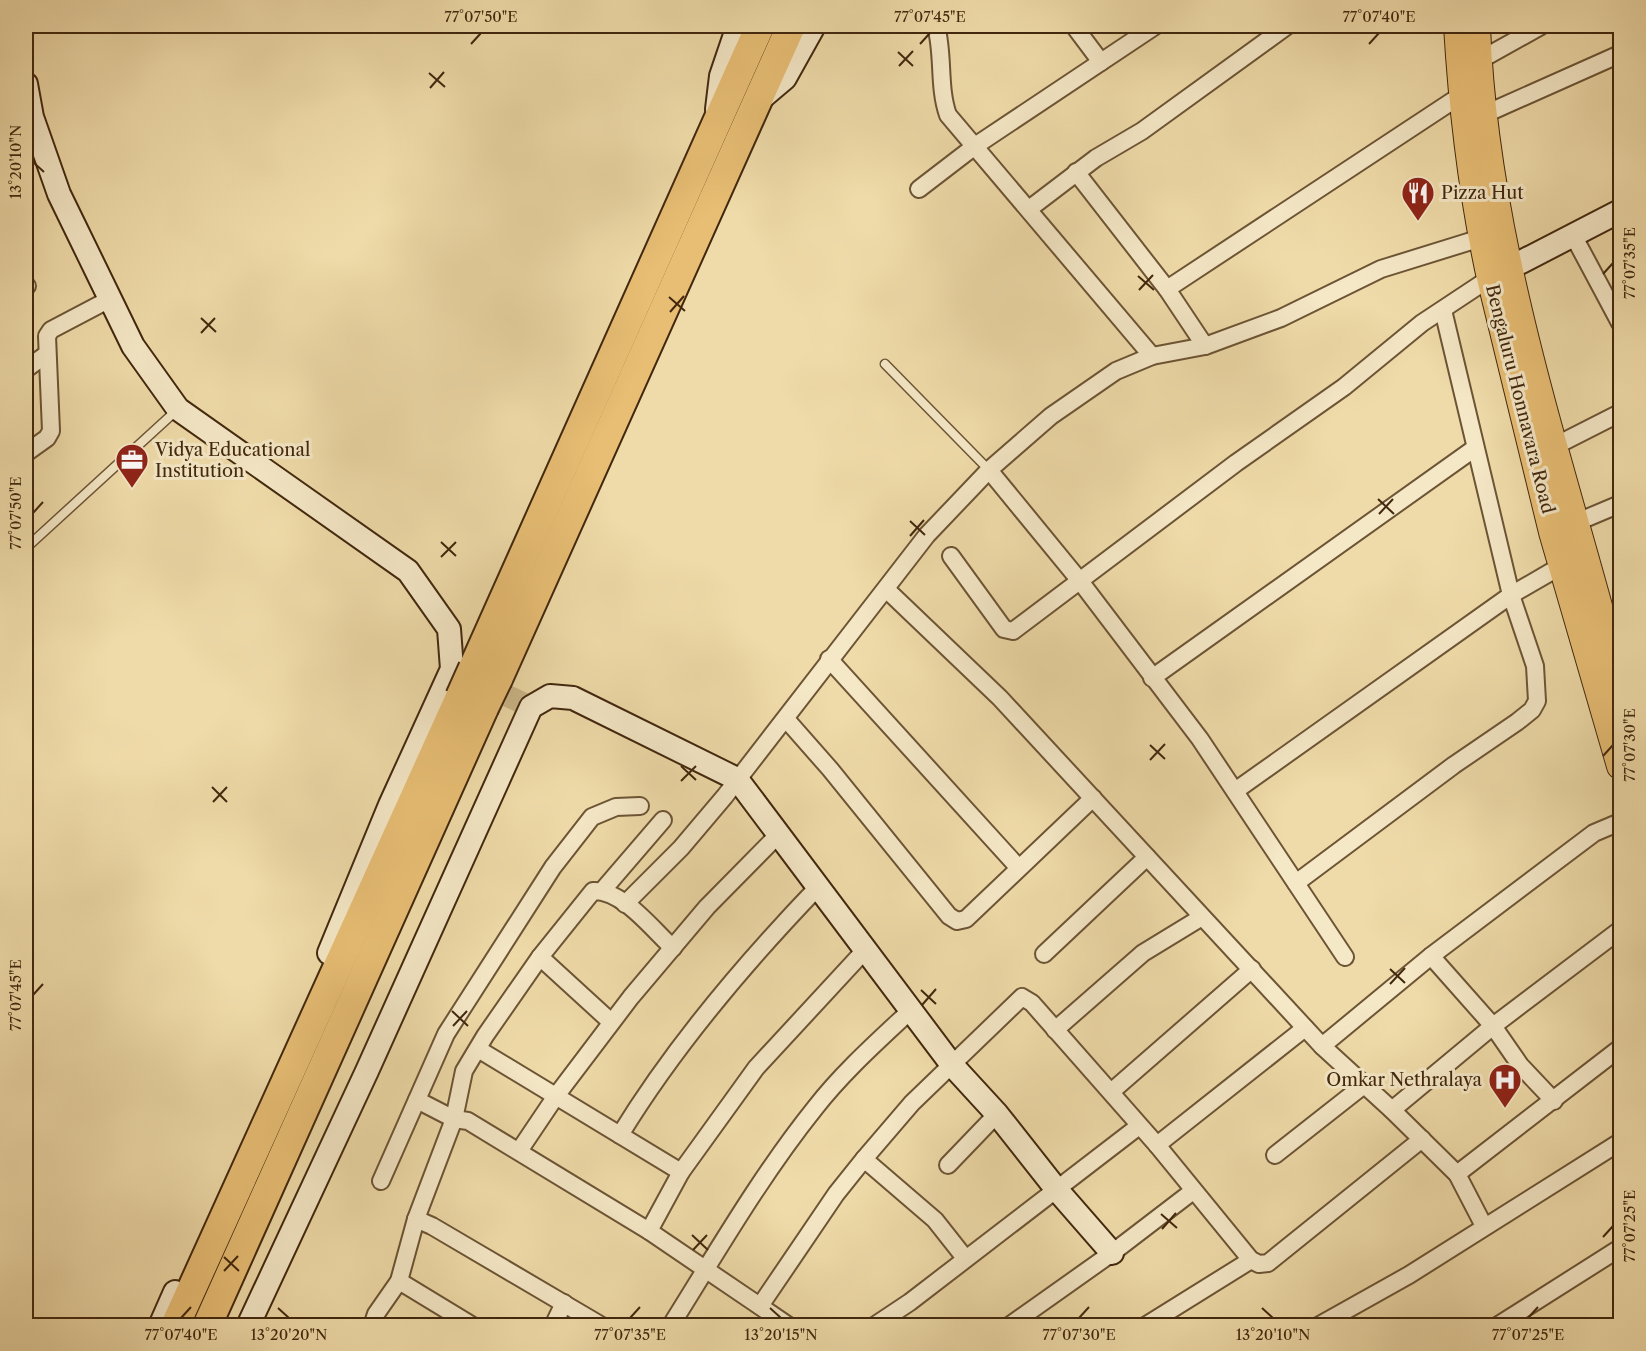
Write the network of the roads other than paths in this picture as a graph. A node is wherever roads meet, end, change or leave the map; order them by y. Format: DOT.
graph roads {
  1 [pos="738,26"];
  2 [pos="760,26"];
  3 [pos="791,26"];
  4 [pos="814,26"];
  5 [pos="936,26"];
  6 [pos="1074,26"];
  7 [pos="1155,26"];
  8 [pos="1287,26"];
  9 [pos="1457,26"];
  10 [pos="1477,26"];
  11 [pos="1541,26"];
  12 [pos="1619,59"];
  13 [pos="1101,62"];
  14 [pos="1477,74"];
  15 [pos="26,84"];
  16 [pos="756,103"];
  17 [pos="1483,115"];
  18 [pos="29,119"];
  19 [pos="716,123"];
  20 [pos="975,146"];
  21 [pos="1076,172"];
  22 [pos="919,189"];
  23 [pos="1029,209"];
  24 [pos="1620,211"];
  25 [pos="1573,236"];
  26 [pos="1481,238"];
  27 [pos="1500,273"];
  28 [pos="1167,289"];
  29 [pos="110,299"];
  30 [pos="1443,310"];
  31 [pos="1620,323"];
  32 [pos="1205,346"];
  33 [pos="47,354"];
  34 [pos="1152,356"];
  35 [pos="885,364"];
  36 [pos="26,369"];
  37 [pos="178,409"];
  38 [pos="1620,414"];
  39 [pos="1555,447"];
  40 [pos="1475,448"];
  41 [pos="585,450"];
  42 [pos="26,453"];
  43 [pos="989,470"];
  44 [pos="1620,504"];
  45 [pos="1575,523"];
  46 [pos="26,548"];
  47 [pos="951,556"];
  48 [pos="1562,566"];
  49 [pos="1080,581"];
  50 [pos="887,590"];
  51 [pos="1511,595"];
  52 [pos="829,659"];
  53 [pos="1619,670"];
  54 [pos="474,672"];
  55 [pos="1152,678"];
  56 [pos="472,702"];
  57 [pos="786,719"];
  58 [pos="1620,766"];
  59 [pos="737,778"];
  60 [pos="1235,791"];
  61 [pos="1092,798"];
  62 [pos="640,806"];
  63 [pos="663,820"];
  64 [pos="1620,822"];
  65 [pos="778,835"];
  66 [pos="1147,857"];
  67 [pos="1018,867"];
  68 [pos="1296,882"];
  69 [pos="817,888"];
  70 [pos="602,891"];
  71 [pos="625,904"];
  72 [pos="1202,917"];
  73 [pos="1620,930"];
  74 [pos="673,948"];
  75 [pos="866,949"];
  76 [pos="1044,954"];
  77 [pos="1431,956"];
  78 [pos="540,957"];
  79 [pos="1345,957"];
  80 [pos="1252,969"];
  81 [pos="911,1010"];
  82 [pos="612,1022"];
  83 [pos="1493,1026"];
  84 [pos="1305,1028"];
  85 [pos="1055,1030"];
  86 [pos="1322,1046"];
  87 [pos="478,1048"];
  88 [pos="1620,1048"];
  89 [pos="951,1065"];
  90 [pos="1364,1085"];
  91 [pos="1110,1092"];
  92 [pos="555,1096"];
  93 [pos="417,1100"];
  94 [pos="1554,1101"];
  95 [pos="1392,1110"];
  96 [pos="997,1114"];
  97 [pos="454,1119"];
  98 [pos="1139,1126"];
  99 [pos="620,1135"];
  100 [pos="1422,1139"];
  101 [pos="1620,1142"];
  102 [pos="1157,1145"];
  103 [pos="519,1151"];
  104 [pos="1275,1155"];
  105 [pos="864,1159"];
  106 [pos="948,1165"];
  107 [pos="681,1172"];
  108 [pos="1457,1174"];
  109 [pos="381,1181"];
  110 [pos="1057,1190"];
  111 [pos="1193,1191"];
  112 [pos="416,1220"];
  113 [pos="1484,1226"];
  114 [pos="649,1231"];
  115 [pos="1620,1248"];
  116 [pos="1112,1253"];
  117 [pos="965,1258"];
  118 [pos="1251,1260"];
  119 [pos="706,1269"];
  120 [pos="399,1281"];
  121 [pos="564,1302"];
  122 [pos="760,1306"];
  123 [pos="673,1322"];
  124 [pos="160,1326"];
  125 [pos="175,1326"];
  126 [pos="207,1326"];
  127 [pos="248,1326"];
  128 [pos="372,1326"];
  129 [pos="472,1326"];
  130 [pos="553,1326"];
  131 [pos="602,1326"];
  132 [pos="789,1326"];
  133 [pos="874,1326"];
  134 [pos="1009,1326"];
  135 [pos="1144,1326"];
  136 [pos="1318,1326"];
  137 [pos="1497,1326"];
  1 -- 19 [label="street"];
  2 -- 19 [label="highway"];
  3 -- 16 [label="highway"];
  4 -- 16 [label="street"];
  5 -- 20 [label="street"];
  6 -- 13 [label="street"];
  7 -- 13 [label="street"];
  8 -- 21 [label="street"];
  9 -- 14 [label="main road, Bengaluru Honnavara Road"];
  10 -- 14 [label="main road, Bengaluru Honnavara Road"];
  11 -- 14 [label="street"];
  12 -- 17 [label="street"];
  13 -- 20 [label="street"];
  14 -- 17 [label="main road, Bengaluru Honnavara Road"];
  14 -- 26 [label="main road, Bengaluru Honnavara Road"];
  14 -- 28 [label="street"];
  15 -- 18 [label="street"];
  16 -- 41 [label="highway"];
  17 -- 27 [label="main road, Bengaluru Honnavara Road"];
  18 -- 29 [label="street"];
  19 -- 41 [label="highway"];
  20 -- 22 [label="street"];
  20 -- 23 [label="street"];
  21 -- 23 [label="street"];
  21 -- 28 [label="street"];
  23 -- 34 [label="street"];
  24 -- 25 [label="street"];
  25 -- 27 [label="street"];
  25 -- 31 [label="street"];
  26 -- 27 [label="main road, Bengaluru Honnavara Road"];
  26 -- 32 [label="street"];
  27 -- 30 [label="street"];
  27 -- 39 [label="main road, Bengaluru Honnavara Road"];
  27 -- 48 [label="main road, Bengaluru Honnavara Road"];
  28 -- 32 [label="street"];
  29 -- 33 [label="street"];
  29 -- 37 [label="street"];
  30 -- 40 [label="street"];
  30 -- 49 [label="street"];
  32 -- 34 [label="street"];
  33 -- 36 [label="street"];
  33 -- 42 [label="street"];
  34 -- 43 [label="street"];
  35 -- 43 [label="lane"];
  37 -- 46 [label="lane"];
  37 -- 54 [label="street"];
  38 -- 39 [label="street"];
  39 -- 45 [label="main road, Bengaluru Honnavara Road"];
  40 -- 51 [label="street"];
  40 -- 55 [label="street"];
  41 -- 54 [label="highway"];
  41 -- 54 [label="highway"];
  43 -- 49 [label="street"];
  43 -- 50 [label="street"];
  44 -- 45 [label="street"];
  45 -- 53 [label="main road, Bengaluru Honnavara Road"];
  47 -- 49 [label="street"];
  48 -- 51 [label="street"];
  48 -- 58 [label="main road, Bengaluru Honnavara Road"];
  49 -- 55 [label="street"];
  50 -- 52 [label="street"];
  50 -- 61 [label="street"];
  51 -- 60 [label="street"];
  51 -- 68 [label="street"];
  52 -- 57 [label="street"];
  52 -- 67 [label="street"];
  54 -- 56 [label="highway, bridge"];
  54 -- 124 [label="street"];
  55 -- 60 [label="street"];
  56 -- 125 [label="highway"];
  56 -- 126 [label="highway"];
  57 -- 59 [label="street"];
  57 -- 67 [label="street"];
  59 -- 65 [label="street"];
  59 -- 71 [label="street"];
  59 -- 127 [label="street"];
  60 -- 68 [label="street"];
  61 -- 66 [label="street"];
  61 -- 67 [label="street"];
  62 -- 93 [label="street"];
  63 -- 70 [label="street"];
  64 -- 77 [label="street"];
  65 -- 69 [label="street"];
  65 -- 74 [label="street"];
  66 -- 72 [label="street"];
  66 -- 76 [label="street"];
  68 -- 79 [label="street"];
  69 -- 75 [label="street"];
  69 -- 99 [label="street"];
  70 -- 71 [label="street"];
  70 -- 78 [label="street"];
  71 -- 74 [label="street"];
  72 -- 80 [label="street"];
  72 -- 85 [label="street"];
  73 -- 83 [label="street"];
  74 -- 82 [label="street"];
  75 -- 81 [label="street"];
  75 -- 107 [label="street"];
  77 -- 83 [label="street"];
  77 -- 86 [label="street"];
  78 -- 82 [label="street"];
  78 -- 87 [label="street"];
  80 -- 84 [label="street"];
  80 -- 91 [label="street"];
  81 -- 89 [label="street"];
  81 -- 119 [label="street"];
  82 -- 92 [label="street"];
  83 -- 94 [label="street"];
  83 -- 95 [label="street"];
  84 -- 86 [label="street"];
  84 -- 102 [label="street"];
  85 -- 89 [label="street"];
  85 -- 91 [label="street"];
  86 -- 90 [label="street"];
  87 -- 92 [label="street"];
  87 -- 97 [label="street"];
  88 -- 94 [label="street"];
  89 -- 96 [label="street"];
  89 -- 105 [label="street"];
  90 -- 95 [label="street"];
  90 -- 104 [label="street"];
  91 -- 98 [label="street"];
  92 -- 99 [label="street"];
  92 -- 103 [label="street"];
  93 -- 97 [label="street"];
  93 -- 109 [label="street"];
  94 -- 108 [label="street"];
  95 -- 100 [label="street"];
  96 -- 106 [label="street"];
  96 -- 110 [label="street"];
  97 -- 103 [label="street"];
  97 -- 112 [label="street"];
  98 -- 102 [label="street"];
  98 -- 110 [label="street"];
  99 -- 107 [label="street"];
  100 -- 108 [label="street"];
  100 -- 118 [label="street"];
  101 -- 113 [label="street"];
  102 -- 111 [label="street"];
  103 -- 114 [label="street"];
  105 -- 117 [label="street"];
  105 -- 122 [label="street"];
  107 -- 114 [label="street"];
  108 -- 113 [label="street"];
  110 -- 116 [label="street"];
  110 -- 117 [label="street"];
  111 -- 116 [label="street"];
  111 -- 118 [label="street"];
  112 -- 120 [label="street"];
  112 -- 121 [label="street"];
  113 -- 136 [label="street"];
  114 -- 119 [label="street"];
  115 -- 137 [label="street"];
  116 -- 134 [label="street"];
  117 -- 133 [label="street"];
  118 -- 135 [label="street"];
  119 -- 122 [label="street"];
  119 -- 123 [label="street"];
  120 -- 128 [label="street"];
  120 -- 129 [label="street"];
  121 -- 130 [label="street"];
  121 -- 131 [label="street"];
  122 -- 132 [label="street"];
}
